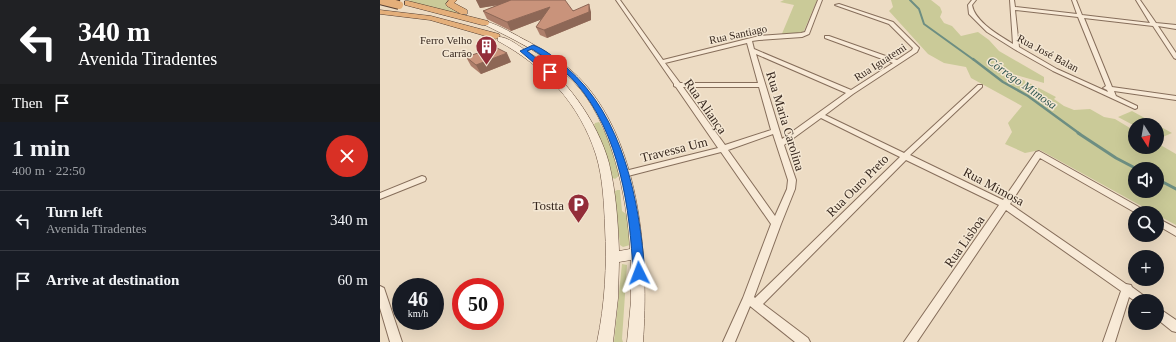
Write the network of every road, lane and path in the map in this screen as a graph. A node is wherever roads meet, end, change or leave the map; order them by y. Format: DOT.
graph roads {
  1 [pos="385,0"];
  2 [pos="452,0"];
  3 [pos="618,0"];
  4 [pos="820,0"];
  5 [pos="974,0"];
  6 [pos="1012,0"];
  7 [pos="1074,0"];
  8 [pos="1138,0"];
  9 [pos="380,2"];
  10 [pos="401,2"];
  11 [pos="837,5"];
  12 [pos="1012,8"];
  13 [pos="380,12"];
  14 [pos="1080,16"];
  15 [pos="486,23"];
  16 [pos="1154,25"];
  17 [pos="1176,27"];
  18 [pos="496,36"];
  19 [pos="827,37"];
  20 [pos="749,40"];
  21 [pos="533,47"];
  22 [pos="1016,48"];
  23 [pos="752,50"];
  24 [pos="523,51"];
  25 [pos="1176,56"];
  26 [pos="662,62"];
  27 [pos="897,62"];
  28 [pos="676,85"];
  29 [pos="762,85"];
  30 [pos="1088,85"];
  31 [pos="980,86"];
  32 [pos="1109,88"];
  33 [pos="851,93"];
  34 [pos="1113,97"];
  35 [pos="1176,98"];
  36 [pos="1135,108"];
  37 [pos="820,115"];
  38 [pos="603,119"];
  39 [pos="586,124"];
  40 [pos="775,131"];
  41 [pos="780,144"];
  42 [pos="722,149"];
  43 [pos="904,157"];
  44 [pos="625,178"];
  45 [pos="422,179"];
  46 [pos="607,187"];
  47 [pos="380,196"];
  48 [pos="1004,204"];
  49 [pos="1131,206"];
  50 [pos="776,224"];
  51 [pos="1164,225"];
  52 [pos="1176,232"];
  53 [pos="638,253"];
  54 [pos="613,258"];
  55 [pos="1127,288"];
  56 [pos="380,291"];
  57 [pos="1134,294"];
  58 [pos="752,301"];
  59 [pos="1164,318"];
  60 [pos="1176,327"];
  61 [pos="396,342"];
  62 [pos="606,342"];
  63 [pos="635,342"];
  64 [pos="729,342"];
  65 [pos="804,342"];
  66 [pos="910,342"];
  67 [pos="1109,342"];
  1 -- 9 [label="highway"];
  2 -- 15 [label="highway"];
  3 -- 26 [label="street, Rua Aliança"];
  4 -- 20 [label="street, Rua Santiago"];
  5 -- 22 [label="street, Rua José Balan"];
  6 -- 12 [label="street"];
  7 -- 14 [label="street"];
  8 -- 16 [label="street"];
  9 -- 10 [label="highway, bridge"];
  10 -- 15 [label="highway"];
  10 -- 18 [label="highway"];
  11 -- 27 [label="street, Rua Iguatemi"];
  12 -- 14 [label="street"];
  12 -- 22 [label="street"];
  13 -- 18 [label="highway"];
  14 -- 16 [label="street"];
  14 -- 32 [label="street"];
  15 -- 21 [label="main road"];
  16 -- 17 [label="street"];
  16 -- 25 [label="street"];
  18 -- 24 [label="main road"];
  19 -- 27 [label="street"];
  20 -- 23 [label="street, Rua Maria Carolina"];
  20 -- 26 [label="street, Rua Santiago"];
  21 -- 24 [label="main road"];
  21 -- 38 [label="main road"];
  22 -- 30 [label="street, Rua José Balan"];
  23 -- 29 [label="street, Rua Maria Carolina"];
  23 -- 33 [label="street"];
  24 -- 39 [label="main road"];
  26 -- 28 [label="street, Rua Aliança"];
  27 -- 33 [label="street, Rua Iguatemi"];
  28 -- 29 [label="street"];
  28 -- 42 [label="street, Rua Aliança"];
  29 -- 40 [label="street, Rua Maria Carolina"];
  30 -- 32 [label="street"];
  30 -- 34 [label="street, Rua José Balan"];
  31 -- 43 [label="street, Rua Ouro Preto"];
  32 -- 34 [label="street"];
  32 -- 35 [label="street"];
  33 -- 37 [label="street, Rua Iguatemi"];
  34 -- 36 [label="street, Rua José Balan"];
  37 -- 41 [label="street, Rua Iguatemi"];
  37 -- 43 [label="street, Rua Mimosa"];
  38 -- 39 [label="main road"];
  38 -- 44 [label="main road"];
  39 -- 46 [label="main road"];
  40 -- 41 [label="street, Rua Maria Carolina"];
  40 -- 42 [label="street, Travessa Um"];
  41 -- 50 [label="street, Rua Maria Carolina"];
  42 -- 44 [label="street, Travessa Um"];
  42 -- 50 [label="street, Rua Aliança"];
  43 -- 48 [label="street, Rua Mimosa"];
  43 -- 58 [label="street, Rua Ouro Preto"];
  44 -- 46 [label="main road"];
  44 -- 53 [label="main road"];
  45 -- 47 [label="street"];
  46 -- 54 [label="main road"];
  48 -- 49 [label="street, Rua Lisboa"];
  48 -- 55 [label="street, Rua Mimosa"];
  48 -- 66 [label="street, Rua Lisboa"];
  50 -- 58 [label="street, Rua Maria Carolina"];
  51 -- 52 [label="street"];
  53 -- 54 [label="main road"];
  53 -- 63 [label="main road"];
  54 -- 62 [label="main road"];
  55 -- 57 [label="street, Rua Mimosa"];
  55 -- 67 [label="street"];
  56 -- 61 [label="street"];
  58 -- 64 [label="street, Rua Maria Carolina"];
  58 -- 65 [label="street"];
  59 -- 60 [label="street"];
}
